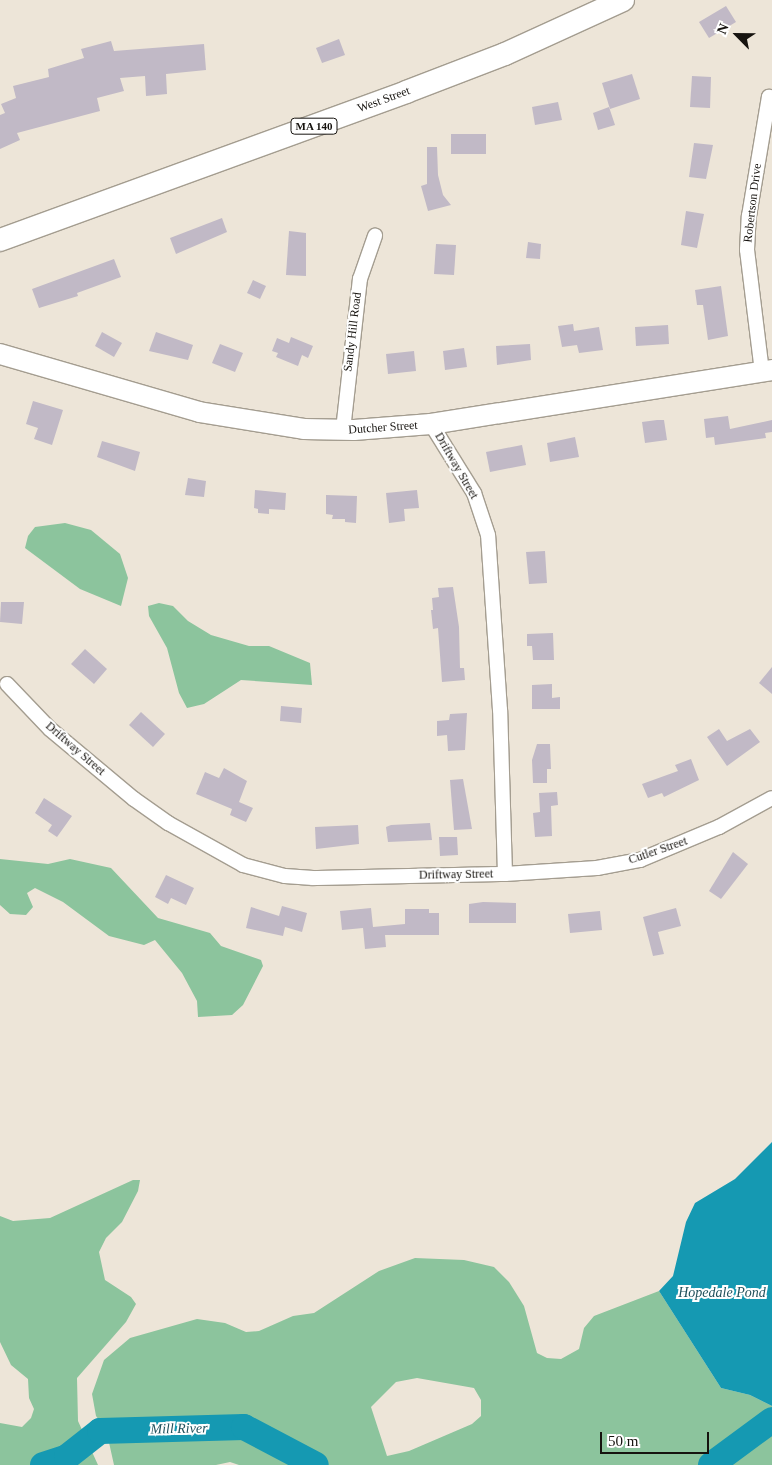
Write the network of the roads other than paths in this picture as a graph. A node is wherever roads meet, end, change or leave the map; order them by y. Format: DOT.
graph roads {
  1 [pos="623,0"];
  2 [pos="772,98"];
  3 [pos="375,236"];
  4 [pos="0,240"];
  5 [pos="0,354"];
  6 [pos="767,371"];
  7 [pos="431,424"];
  8 [pos="343,430"];
  9 [pos="7,684"];
  10 [pos="772,798"];
  11 [pos="505,874"];
  1 -- 4 [label="main road, West Street / MA 140"];
  2 -- 6 [label="street, Robertson Drive"];
  3 -- 8 [label="street, Sandy Hill Road"];
  5 -- 8 [label="street, Dutcher Street"];
  6 -- 7 [label="street, Dutcher Street"];
  7 -- 8 [label="street, Dutcher Street"];
  7 -- 11 [label="street, Driftway Street"];
  9 -- 11 [label="street, Driftway Street"];
  10 -- 11 [label="street, Cutler Street"];
}
